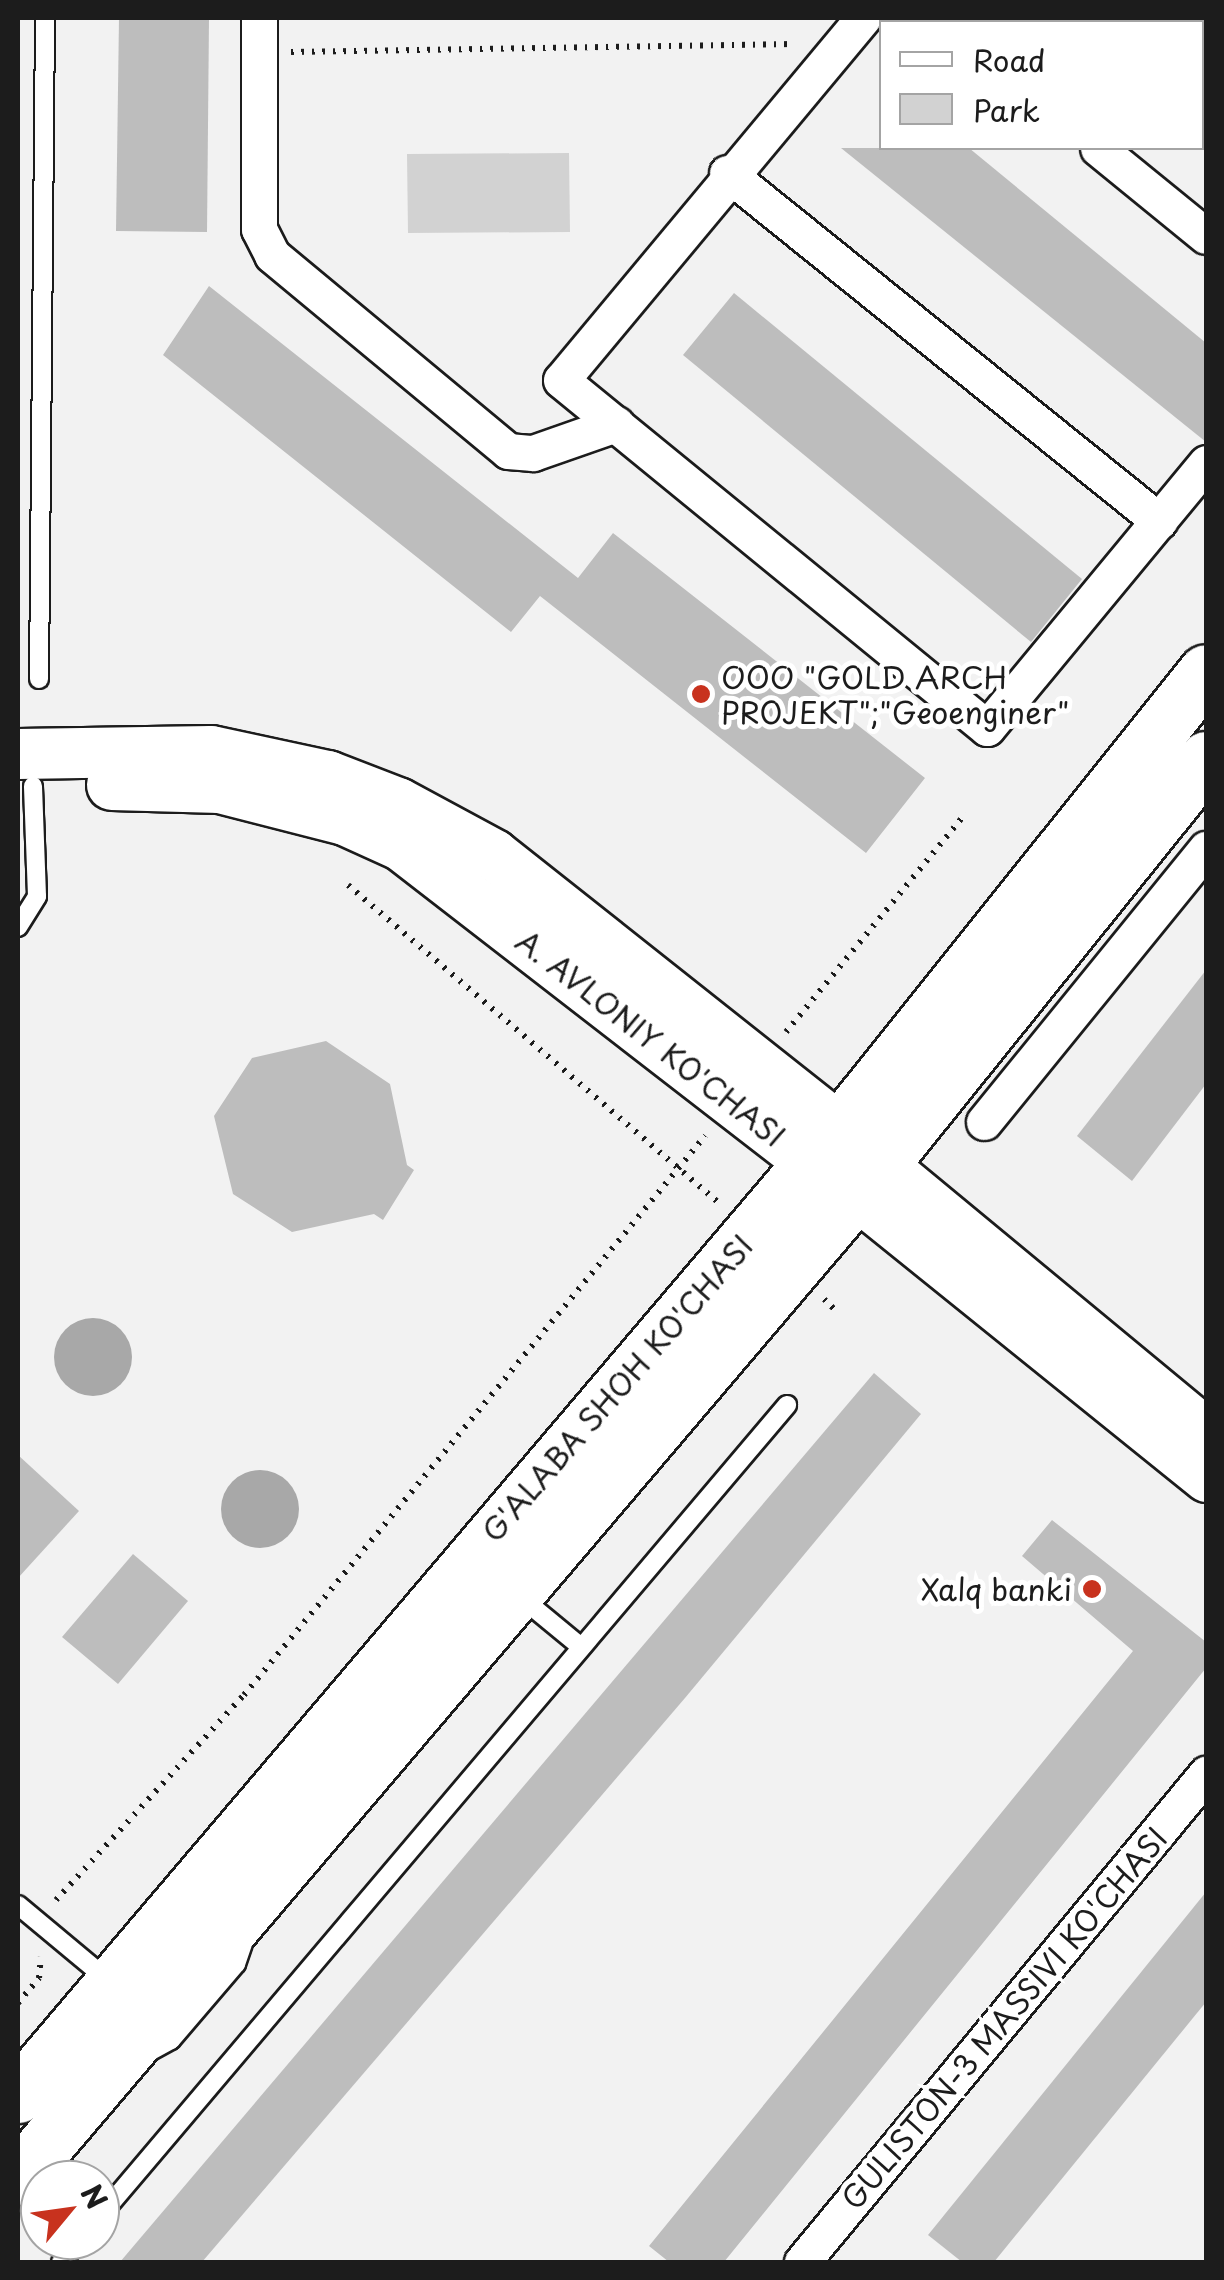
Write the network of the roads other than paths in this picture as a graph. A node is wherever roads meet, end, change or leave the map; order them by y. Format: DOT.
graph roads {
  1 [pos="45,18"];
  2 [pos="259,18"];
  3 [pos="851,30"];
  4 [pos="1100,150"];
  5 [pos="727,173"];
  6 [pos="1206,236"];
  7 [pos="616,424"];
  8 [pos="1206,463"];
  9 [pos="1159,520"];
  10 [pos="1206,672"];
  11 [pos="39,679"];
  12 [pos="1206,759"];
  13 [pos="23,776"];
  14 [pos="1206,849"];
  15 [pos="1080,917"];
  16 [pos="18,927"];
  17 [pos="1133,940"];
  18 [pos="984,1122"];
  19 [pos="847,1162"];
  20 [pos="771,1249"];
  21 [pos="787,1405"];
  22 [pos="1206,1430"];
  23 [pos="1206,1479"];
  24 [pos="514,1592"];
  25 [pos="581,1647"];
  26 [pos="1206,1774"];
  27 [pos="18,1906"];
  28 [pos="112,1984"];
  29 [pos="18,2096"];
  30 [pos="18,2176"];
  31 [pos="120,2192"];
  32 [pos="802,2262"];
  1 -- 11 [label="lane"];
  2 -- 7 [label="street"];
  3 -- 5 [label="street"];
  4 -- 6 [label="street"];
  5 -- 7 [label="street"];
  5 -- 9 [label="street"];
  7 -- 9 [label="street"];
  8 -- 9 [label="street"];
  10 -- 19 [label="main road, G'ALABA SHOH KO'CHASI"];
  12 -- 15 [label="main road, G'ALABA SHOH KO'CHASI"];
  13 -- 16 [label="lane"];
  13 -- 19 [label="main road, A. AVLONIY KO'CHASI"];
  14 -- 17 [label="street"];
  15 -- 17 [label="street"];
  15 -- 19 [label="main road, G'ALABA SHOH KO'CHASI"];
  17 -- 18 [label="street"];
  19 -- 20 [label="main road, G'ALABA SHOH KO'CHASI"];
  19 -- 22 [label="street, A. AVLONIY KO'CHASI"];
  19 -- 23 [label="street, A. AVLONIY KO'CHASI"];
  20 -- 24 [label="main road, G'ALABA SHOH KO'CHASI"];
  20 -- 28 [label="main road, G'ALABA SHOH KO'CHASI"];
  21 -- 25 [label="lane"];
  24 -- 25 [label="lane"];
  24 -- 30 [label="main road, G'ALABA SHOH KO'CHASI"];
  25 -- 31 [label="lane"];
  26 -- 32 [label="street, GULISTON-3 MASSIVI KO'CHASI"];
  27 -- 28 [label="lane"];
  28 -- 29 [label="main road, G'ALABA SHOH KO'CHASI"];
}
